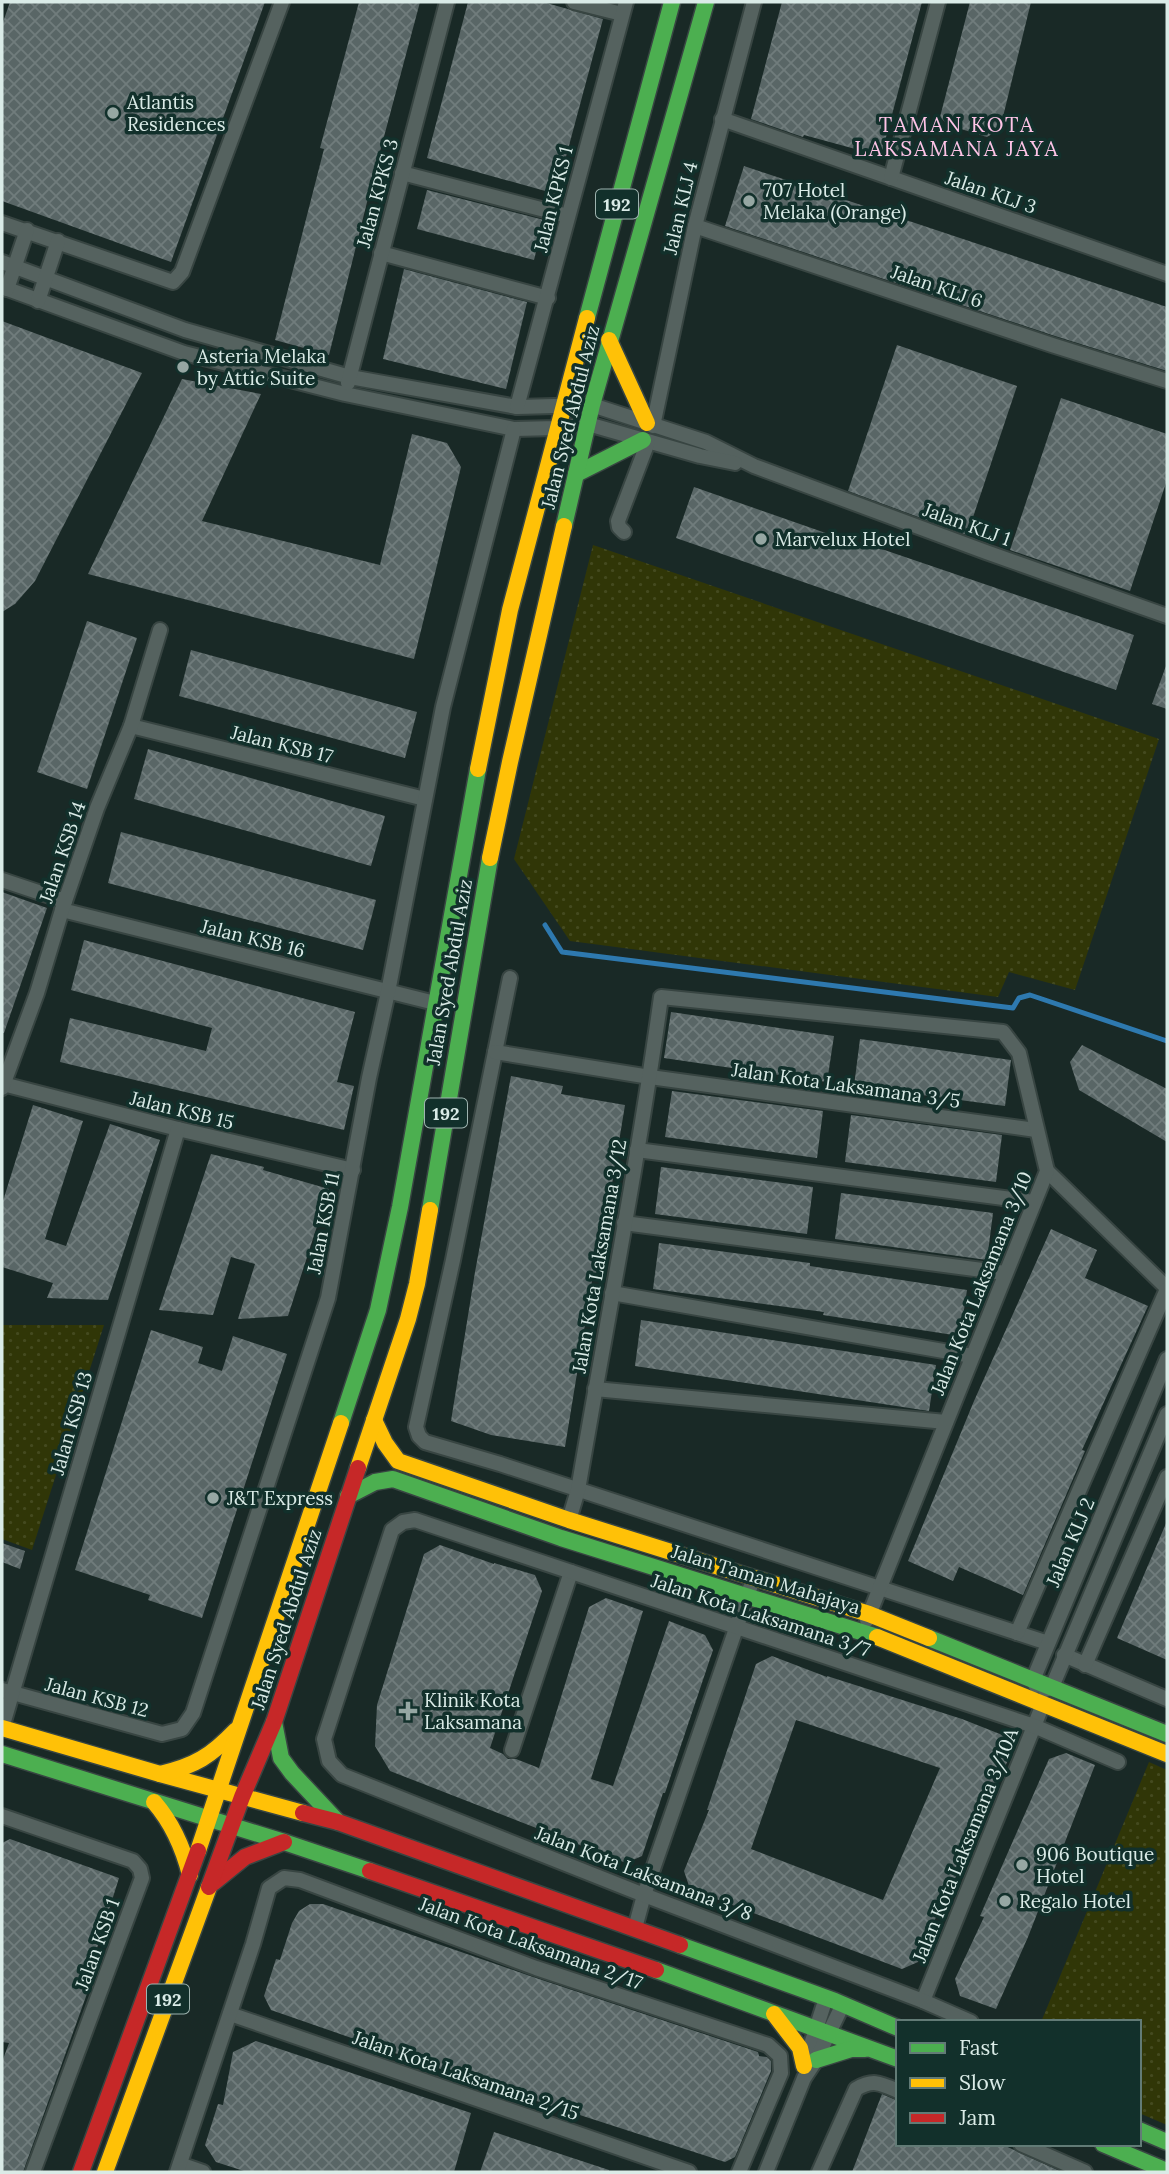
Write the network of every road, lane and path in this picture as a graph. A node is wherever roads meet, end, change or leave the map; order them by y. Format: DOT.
graph roads {
  1 [pos="282,2"];
  2 [pos="447,2"];
  3 [pos="574,2"];
  4 [pos="672,2"];
  5 [pos="706,2"];
  6 [pos="754,2"];
  7 [pos="938,2"];
  8 [pos="624,8"];
  9 [pos="722,119"];
  10 [pos="402,173"];
  11 [pos="891,178"];
  12 [pos="568,216"];
  13 [pos="2,223"];
  14 [pos="695,226"];
  15 [pos="27,230"];
  16 [pos="58,242"];
  17 [pos="381,253"];
  18 [pos="8,264"];
  19 [pos="1167,274"];
  20 [pos="46,278"];
  21 [pos="4,288"];
  22 [pos="548,298"];
  23 [pos="38,301"];
  24 [pos="609,340"];
  25 [pos="350,377"];
  26 [pos="1167,381"];
  27 [pos="345,394"];
  28 [pos="592,405"];
  29 [pos="517,407"];
  30 [pos="563,407"];
  31 [pos="588,424"];
  32 [pos="650,425"];
  33 [pos="558,428"];
  34 [pos="514,429"];
  35 [pos="645,441"];
  36 [pos="754,466"];
  37 [pos="576,474"];
  38 [pos="624,532"];
  39 [pos="1167,616"];
  40 [pos="160,630"];
  41 [pos="131,726"];
  42 [pos="425,799"];
  43 [pos="2,880"];
  44 [pos="63,905"];
  45 [pos="510,978"];
  46 [pos="388,992"];
  47 [pos="661,997"];
  48 [pos="435,1003"];
  49 [pos="495,1052"];
  50 [pos="650,1077"];
  51 [pos="3,1086"];
  52 [pos="178,1129"];
  53 [pos="1036,1130"];
  54 [pos="637,1150"];
  55 [pos="353,1170"];
  56 [pos="1047,1171"];
  57 [pos="1034,1202"];
  58 [pos="624,1223"];
  59 [pos="1005,1273"];
  60 [pos="1167,1288"];
  61 [pos="612,1293"];
  62 [pos="972,1356"];
  63 [pos="1167,1359"];
  64 [pos="595,1389"];
  65 [pos="1167,1415"];
  66 [pos="374,1420"];
  67 [pos="946,1422"];
  68 [pos="1167,1477"];
  69 [pos="578,1490"];
  70 [pos="348,1496"];
  71 [pos="569,1520"];
  72 [pos="571,1572"];
  73 [pos="754,1578"];
  74 [pos="879,1588"];
  75 [pos="748,1595"];
  76 [pos="869,1614"];
  77 [pos="737,1627"];
  78 [pos="862,1631"];
  79 [pos="1017,1633"];
  80 [pos="1048,1643"];
  81 [pos="1064,1656"];
  82 [pos="1085,1665"];
  83 [pos="1042,1691"];
  84 [pos="7,1692"];
  85 [pos="1167,1699"];
  86 [pos="274,1722"];
  87 [pos="240,1726"];
  88 [pos="1034,1726"];
  89 [pos="2,1728"];
  90 [pos="182,1728"];
  91 [pos="1167,1734"];
  92 [pos="324,1739"];
  93 [pos="512,1750"];
  94 [pos="2,1754"];
  95 [pos="1167,1754"];
  96 [pos="1118,1762"];
  97 [pos="160,1774"];
  98 [pos="219,1790"];
  99 [pos="242,1797"];
  100 [pos="154,1802"];
  101 [pos="2,1816"];
  102 [pos="210,1819"];
  103 [pos="338,1822"];
  104 [pos="231,1826"];
  105 [pos="284,1842"];
  106 [pos="190,1875"];
  107 [pos="209,1887"];
  108 [pos="644,1895"];
  109 [pos="635,1928"];
  110 [pos="826,1998"];
  111 [pos="923,2001"];
  112 [pos="843,2004"];
  113 [pos="771,2011"];
  114 [pos="230,2014"];
  115 [pos="966,2020"];
  116 [pos="896,2027"];
  117 [pos="822,2032"];
  118 [pos="874,2049"];
  119 [pos="896,2058"];
  120 [pos="808,2068"];
  121 [pos="896,2090"];
  122 [pos="1141,2131"];
  123 [pos="1167,2142"];
  124 [pos="1026,2146"];
  125 [pos="1108,2146"];
  126 [pos="178,2168"];
  127 [pos="1167,2171"];
  128 [pos="33,2172"];
  129 [pos="81,2172"];
  130 [pos="105,2172"];
  131 [pos="203,2172"];
  132 [pos="689,2172"];
  133 [pos="739,2172"];
  134 [pos="766,2172"];
  135 [pos="819,2172"];
  136 [pos="1085,2172"];
  1 -- 16 [label="street"];
  2 -- 10 [label="street, Jalan KPKS 3"];
  3 -- 8 [label="street"];
  4 -- 30 [label="main road, Jalan Syed Abdul Aziz / 192"];
  5 -- 24 [label="main road, Jalan Syed Abdul Aziz / 192"];
  6 -- 9 [label="street, Jalan KLJ 4"];
  7 -- 11 [label="street"];
  8 -- 12 [label="street, Jalan KPKS 1"];
  9 -- 11 [label="street, Jalan KLJ 3"];
  9 -- 14 [label="street, Jalan KLJ 4"];
  10 -- 12 [label="street"];
  10 -- 17 [label="street, Jalan KPKS 3"];
  11 -- 19 [label="street, Jalan KLJ 3"];
  12 -- 22 [label="street, Jalan KPKS 1"];
  13 -- 15 [label="street"];
  14 -- 26 [label="street, Jalan KLJ 6"];
  14 -- 32 [label="street, Jalan KLJ 4"];
  15 -- 16 [label="street"];
  15 -- 18 [label="street"];
  16 -- 20 [label="street"];
  17 -- 22 [label="street"];
  17 -- 25 [label="street, Jalan KPKS 3"];
  18 -- 20 [label="street"];
  18 -- 21 [label="street"];
  20 -- 23 [label="street"];
  20 -- 25 [label="street"];
  21 -- 23 [label="street"];
  22 -- 29 [label="street, Jalan KPKS 1"];
  23 -- 27 [label="street"];
  24 -- 28 [label="main road, Jalan Syed Abdul Aziz / 192"];
  24 -- 32 [label="main road"];
  25 -- 27 [label="street, Jalan KPKS 3"];
  25 -- 29 [label="street"];
  27 -- 34 [label="street"];
  28 -- 30 [label="street"];
  28 -- 31 [label="main road, Jalan Syed Abdul Aziz / 192"];
  28 -- 32 [label="street, Jalan KLJ 1"];
  29 -- 30 [label="street"];
  30 -- 33 [label="main road, Jalan Syed Abdul Aziz / 192"];
  31 -- 33 [label="street"];
  31 -- 35 [label="street, Jalan KLJ 1"];
  31 -- 37 [label="main road, Jalan Syed Abdul Aziz / 192"];
  32 -- 36 [label="street, Jalan KLJ 1"];
  33 -- 34 [label="street"];
  33 -- 48 [label="main road, Jalan Syed Abdul Aziz / 192"];
  34 -- 42 [label="street, Jalan KSB 11"];
  35 -- 36 [label="street, Jalan KLJ 1"];
  35 -- 37 [label="main road"];
  35 -- 38 [label="street"];
  36 -- 39 [label="street, Jalan KLJ 1"];
  37 -- 66 [label="main road, Jalan Syed Abdul Aziz / 192"];
  40 -- 41 [label="street, Jalan KSB 14"];
  41 -- 42 [label="street, Jalan KSB 17"];
  41 -- 44 [label="street, Jalan KSB 14"];
  42 -- 46 [label="street, Jalan KSB 11"];
  43 -- 44 [label="street, Jalan KSB 16"];
  44 -- 46 [label="street, Jalan KSB 16"];
  44 -- 51 [label="street, Jalan KSB 14"];
  45 -- 49 [label="street"];
  46 -- 48 [label="street, Jalan KSB 16"];
  46 -- 55 [label="street, Jalan KSB 11"];
  47 -- 50 [label="street, Jalan Kota Laksamana 3/12"];
  47 -- 53 [label="street, Jalan Kota Laksamana 3/10"];
  48 -- 87 [label="main road, Jalan Syed Abdul Aziz / 192"];
  49 -- 50 [label="street, Jalan Kota Laksamana 3/5"];
  49 -- 69 [label="street"];
  50 -- 53 [label="street, Jalan Kota Laksamana 3/5"];
  50 -- 54 [label="street, Jalan Kota Laksamana 3/12"];
  51 -- 52 [label="street, Jalan KSB 15"];
  52 -- 55 [label="street, Jalan KSB 15"];
  52 -- 84 [label="street, Jalan KSB 13"];
  53 -- 56 [label="street, Jalan Kota Laksamana 3/10"];
  54 -- 57 [label="street"];
  54 -- 58 [label="street, Jalan Kota Laksamana 3/12"];
  55 -- 90 [label="street, Jalan KSB 11"];
  56 -- 57 [label="street, Jalan Kota Laksamana 3/10"];
  56 -- 60 [label="street"];
  57 -- 59 [label="street, Jalan Kota Laksamana 3/10"];
  58 -- 59 [label="street"];
  58 -- 61 [label="street, Jalan Kota Laksamana 3/12"];
  59 -- 62 [label="street, Jalan Kota Laksamana 3/10"];
  60 -- 79 [label="street"];
  61 -- 62 [label="street"];
  61 -- 64 [label="street, Jalan Kota Laksamana 3/12"];
  62 -- 67 [label="street, Jalan Kota Laksamana 3/10"];
  63 -- 80 [label="street, Jalan KLJ 2"];
  64 -- 67 [label="street"];
  64 -- 69 [label="street, Jalan Kota Laksamana 3/12"];
  65 -- 81 [label="street, Jalan KLJ 2"];
  66 -- 70 [label="main road, Jalan Syed Abdul Aziz / 192"];
  66 -- 71 [label="main road, Jalan Taman Mahajaya"];
  67 -- 74 [label="street, Jalan Kota Laksamana 3/10"];
  68 -- 82 [label="street"];
  69 -- 71 [label="street, Jalan Kota Laksamana 3/12"];
  69 -- 74 [label="street"];
  70 -- 75 [label="main road, Jalan Taman Mahajaya"];
  70 -- 86 [label="main road, Jalan Syed Abdul Aziz / 192"];
  71 -- 73 [label="main road, Jalan Taman Mahajaya"];
  72 -- 77 [label="street, Jalan Kota Laksamana 3/7"];
  72 -- 92 [label="street, Jalan Kota Laksamana 3/7"];
  72 -- 93 [label="street"];
  73 -- 75 [label="street"];
  73 -- 76 [label="main road, Jalan Taman Mahajaya"];
  74 -- 76 [label="street, Jalan Kota Laksamana 3/10"];
  74 -- 79 [label="street"];
  75 -- 77 [label="street"];
  75 -- 78 [label="main road, Jalan Taman Mahajaya"];
  76 -- 78 [label="street, Jalan Kota Laksamana 3/10"];
  76 -- 83 [label="main road, Jalan Taman Mahajaya"];
  77 -- 88 [label="street, Jalan Kota Laksamana 3/7"];
  77 -- 108 [label="street"];
  78 -- 83 [label="main road, Jalan Taman Mahajaya"];
  79 -- 80 [label="street"];
  80 -- 83 [label="street, Jalan KLJ 2"];
  81 -- 82 [label="street"];
  81 -- 83 [label="street, Jalan KLJ 2"];
  82 -- 85 [label="street"];
  83 -- 88 [label="street, Jalan Kota Laksamana 3/10A"];
  83 -- 91 [label="main road, Jalan Taman Mahajaya"];
  83 -- 95 [label="main road, Jalan Taman Mahajaya"];
  84 -- 89 [label="street, Jalan KSB 13"];
  84 -- 90 [label="street, Jalan KSB 12"];
  86 -- 99 [label="main road, Jalan Syed Abdul Aziz / 192"];
  86 -- 103 [label="main road"];
  87 -- 97 [label="main road"];
  87 -- 98 [label="main road, Jalan Syed Abdul Aziz / 192"];
  88 -- 96 [label="street, Jalan Kota Laksamana 3/7"];
  88 -- 111 [label="street, Jalan Kota Laksamana 3/10A"];
  89 -- 97 [label="main road"];
  92 -- 108 [label="street, Jalan Kota Laksamana 3/8"];
  94 -- 100 [label="main road"];
  97 -- 98 [label="main road"];
  98 -- 99 [label="main road"];
  98 -- 102 [label="main road, Jalan Syed Abdul Aziz / 192"];
  99 -- 103 [label="main road"];
  99 -- 104 [label="main road, Jalan Syed Abdul Aziz / 192"];
  100 -- 102 [label="main road"];
  100 -- 106 [label="main road"];
  101 -- 128 [label="street, Jalan KSB 1"];
  102 -- 104 [label="main road"];
  102 -- 106 [label="main road, Jalan Syed Abdul Aziz / 192"];
  103 -- 109 [label="main road"];
  104 -- 105 [label="main road"];
  104 -- 107 [label="main road, Jalan Syed Abdul Aziz / 192"];
  105 -- 107 [label="main road"];
  105 -- 113 [label="main road"];
  106 -- 129 [label="main road, Jalan Syed Abdul Aziz / 192"];
  107 -- 130 [label="main road, Jalan Syed Abdul Aziz / 192"];
  108 -- 109 [label="street"];
  108 -- 111 [label="street, Jalan Kota Laksamana 3/8"];
  109 -- 110 [label="main road"];
  110 -- 112 [label="main road"];
  110 -- 117 [label="street"];
  111 -- 115 [label="street, Jalan Kota Laksamana 3/8"];
  112 -- 116 [label="main road"];
  112 -- 117 [label="street"];
  113 -- 117 [label="main road"];
  113 -- 120 [label="main road"];
  114 -- 126 [label="street"];
  114 -- 132 [label="street, Jalan Kota Laksamana 2/15"];
  114 -- 133 [label="street, Jalan Kota Laksamana 2/17"];
  117 -- 118 [label="main road"];
  117 -- 120 [label="street"];
  118 -- 119 [label="main road"];
  118 -- 120 [label="main road"];
  120 -- 134 [label="street"];
  121 -- 135 [label="street"];
  122 -- 123 [label="main road"];
  124 -- 136 [label="street"];
  125 -- 127 [label="main road"];
  126 -- 131 [label="street"];
}
